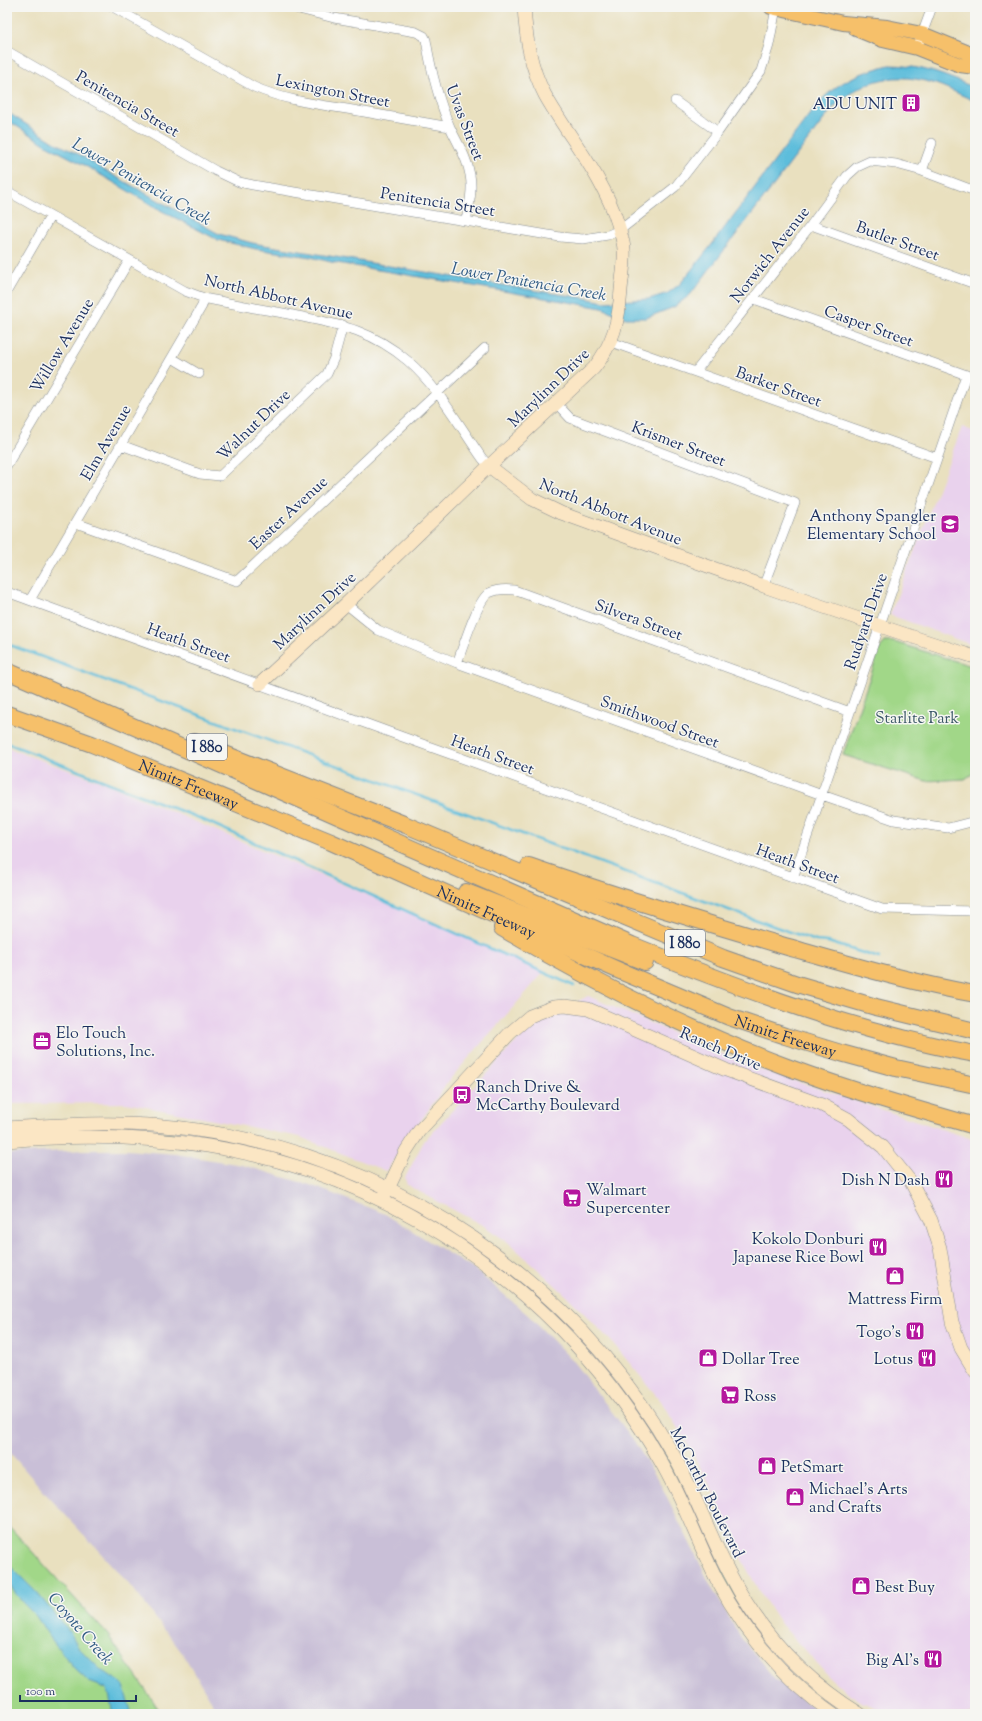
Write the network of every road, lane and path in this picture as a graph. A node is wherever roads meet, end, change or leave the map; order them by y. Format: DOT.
graph roads {
  1 [pos="113,7"];
  2 [pos="291,7"];
  3 [pos="524,7"];
  4 [pos="774,7"];
  5 [pos="932,7"];
  6 [pos="843,23"];
  7 [pos="922,34"];
  8 [pos="917,48"];
  9 [pos="7,51"];
  10 [pos="975,58"];
  11 [pos="975,67"];
  12 [pos="675,101"];
  13 [pos="450,127"];
  14 [pos="718,132"];
  15 [pos="932,143"];
  16 [pos="922,171"];
  17 [pos="7,191"];
  18 [pos="975,191"];
  19 [pos="50,217"];
  20 [pos="466,221"];
  21 [pos="811,225"];
  22 [pos="620,230"];
  23 [pos="129,261"];
  24 [pos="975,284"];
  25 [pos="7,291"];
  26 [pos="204,298"];
  27 [pos="754,299"];
  28 [pos="343,325"];
  29 [pos="611,342"];
  30 [pos="485,348"];
  31 [pos="172,358"];
  32 [pos="696,371"];
  33 [pos="199,374"];
  34 [pos="966,374"];
  35 [pos="975,378"];
  36 [pos="436,393"];
  37 [pos="557,404"];
  38 [pos="121,445"];
  39 [pos="937,458"];
  40 [pos="7,466"];
  41 [pos="489,466"];
  42 [pos="76,523"];
  43 [pos="763,587"];
  44 [pos="7,592"];
  45 [pos="30,600"];
  46 [pos="346,604"];
  47 [pos="879,626"];
  48 [pos="975,657"];
  49 [pos="457,663"];
  50 [pos="7,671"];
  51 [pos="260,684"];
  52 [pos="850,712"];
  53 [pos="7,714"];
  54 [pos="92,744"];
  55 [pos="822,795"];
  56 [pos="975,820"];
  57 [pos="406,825"];
  58 [pos="794,878"];
  59 [pos="435,889"];
  60 [pos="975,911"];
  61 [pos="975,994"];
  62 [pos="876,1007"];
  63 [pos="975,1020"];
  64 [pos="975,1031"];
  65 [pos="975,1054"];
  66 [pos="975,1063"];
  67 [pos="896,1068"];
  68 [pos="975,1085"];
  69 [pos="975,1096"];
  70 [pos="975,1126"];
  71 [pos="7,1128"];
  72 [pos="7,1141"];
  73 [pos="388,1188"];
  74 [pos="382,1200"];
  75 [pos="975,1371"];
  76 [pos="834,1714"];
  77 [pos="860,1714"];
  1 -- 13 [label="street, Lexington Street"];
  2 -- 13 [label="street, Uvas Street"];
  3 -- 22 [label="street, Marylinn Drive"];
  4 -- 6 [label="main road"];
  4 -- 14 [label="street, Penitencia Street"];
  5 -- 7 [label="street"];
  6 -- 7 [label="main road"];
  6 -- 8 [label="main road"];
  7 -- 8 [label="street"];
  7 -- 10 [label="main road"];
  8 -- 11 [label="main road"];
  9 -- 20 [label="street, Penitencia Street"];
  12 -- 14 [label="street"];
  13 -- 20 [label="street, Uvas Street"];
  14 -- 22 [label="street, Penitencia Street"];
  15 -- 16 [label="street"];
  16 -- 18 [label="street"];
  16 -- 21 [label="street, Norwich Avenue"];
  17 -- 19 [label="street, North Abbott Avenue"];
  19 -- 23 [label="street, North Abbott Avenue"];
  19 -- 25 [label="street"];
  20 -- 22 [label="street, Penitencia Street"];
  21 -- 24 [label="street, Butler Street"];
  21 -- 27 [label="street, Norwich Avenue"];
  22 -- 29 [label="street, Marylinn Drive"];
  23 -- 26 [label="street, North Abbott Avenue"];
  23 -- 40 [label="street, Willow Avenue"];
  26 -- 28 [label="street, North Abbott Avenue"];
  26 -- 31 [label="street, Elm Avenue"];
  27 -- 32 [label="street, Norwich Avenue"];
  27 -- 34 [label="street, Casper Street"];
  28 -- 36 [label="street, North Abbott Avenue"];
  28 -- 38 [label="street, Walnut Drive"];
  29 -- 32 [label="street, Barker Street"];
  29 -- 37 [label="street, Marylinn Drive"];
  30 -- 36 [label="street, Easter Avenue"];
  31 -- 33 [label="street"];
  31 -- 38 [label="street, Elm Avenue"];
  32 -- 39 [label="street, Barker Street"];
  34 -- 35 [label="street, Casper Street"];
  34 -- 39 [label="street, Rudyard Drive"];
  36 -- 41 [label="street, North Abbott Avenue"];
  36 -- 42 [label="street, Easter Avenue"];
  37 -- 41 [label="street, Marylinn Drive"];
  37 -- 43 [label="street, Krismer Street"];
  38 -- 42 [label="street, Elm Avenue"];
  39 -- 47 [label="street, Rudyard Drive"];
  41 -- 43 [label="street, North Abbott Avenue"];
  41 -- 46 [label="street, Marylinn Drive"];
  42 -- 45 [label="street, Elm Avenue"];
  43 -- 47 [label="street, North Abbott Avenue"];
  44 -- 45 [label="street, Heath Street"];
  45 -- 51 [label="street, Heath Street"];
  46 -- 49 [label="street, Smithwood Street"];
  46 -- 51 [label="street, Marylinn Drive"];
  47 -- 48 [label="street, North Abbott Avenue"];
  47 -- 52 [label="street, Rudyard Drive"];
  49 -- 52 [label="street, Silvera Street"];
  49 -- 55 [label="street, Smithwood Street"];
  50 -- 57 [label="highway, I 880"];
  50 -- 65 [label="highway"];
  51 -- 58 [label="street, Heath Street"];
  52 -- 55 [label="street, Rudyard Drive"];
  53 -- 54 [label="highway, Nimitz Freeway / I 880"];
  54 -- 59 [label="highway, Nimitz Freeway / I 880"];
  54 -- 66 [label="highway"];
  55 -- 56 [label="street, Smithwood Street"];
  55 -- 58 [label="street, Rudyard Drive"];
  57 -- 61 [label="highway"];
  57 -- 62 [label="highway, I 880"];
  58 -- 60 [label="street, Heath Street"];
  59 -- 67 [label="highway, Nimitz Freeway / I 880"];
  59 -- 70 [label="highway"];
  62 -- 63 [label="highway"];
  62 -- 64 [label="highway, I 880"];
  67 -- 68 [label="highway, Nimitz Freeway / I 880"];
  67 -- 69 [label="highway"];
  71 -- 73 [label="street, McCarthy Boulevard"];
  72 -- 74 [label="street, McCarthy Boulevard"];
  73 -- 74 [label="street, Ranch Drive"];
  73 -- 75 [label="street, Ranch Drive"];
  73 -- 77 [label="street, McCarthy Boulevard"];
  74 -- 76 [label="street, McCarthy Boulevard"];
}
